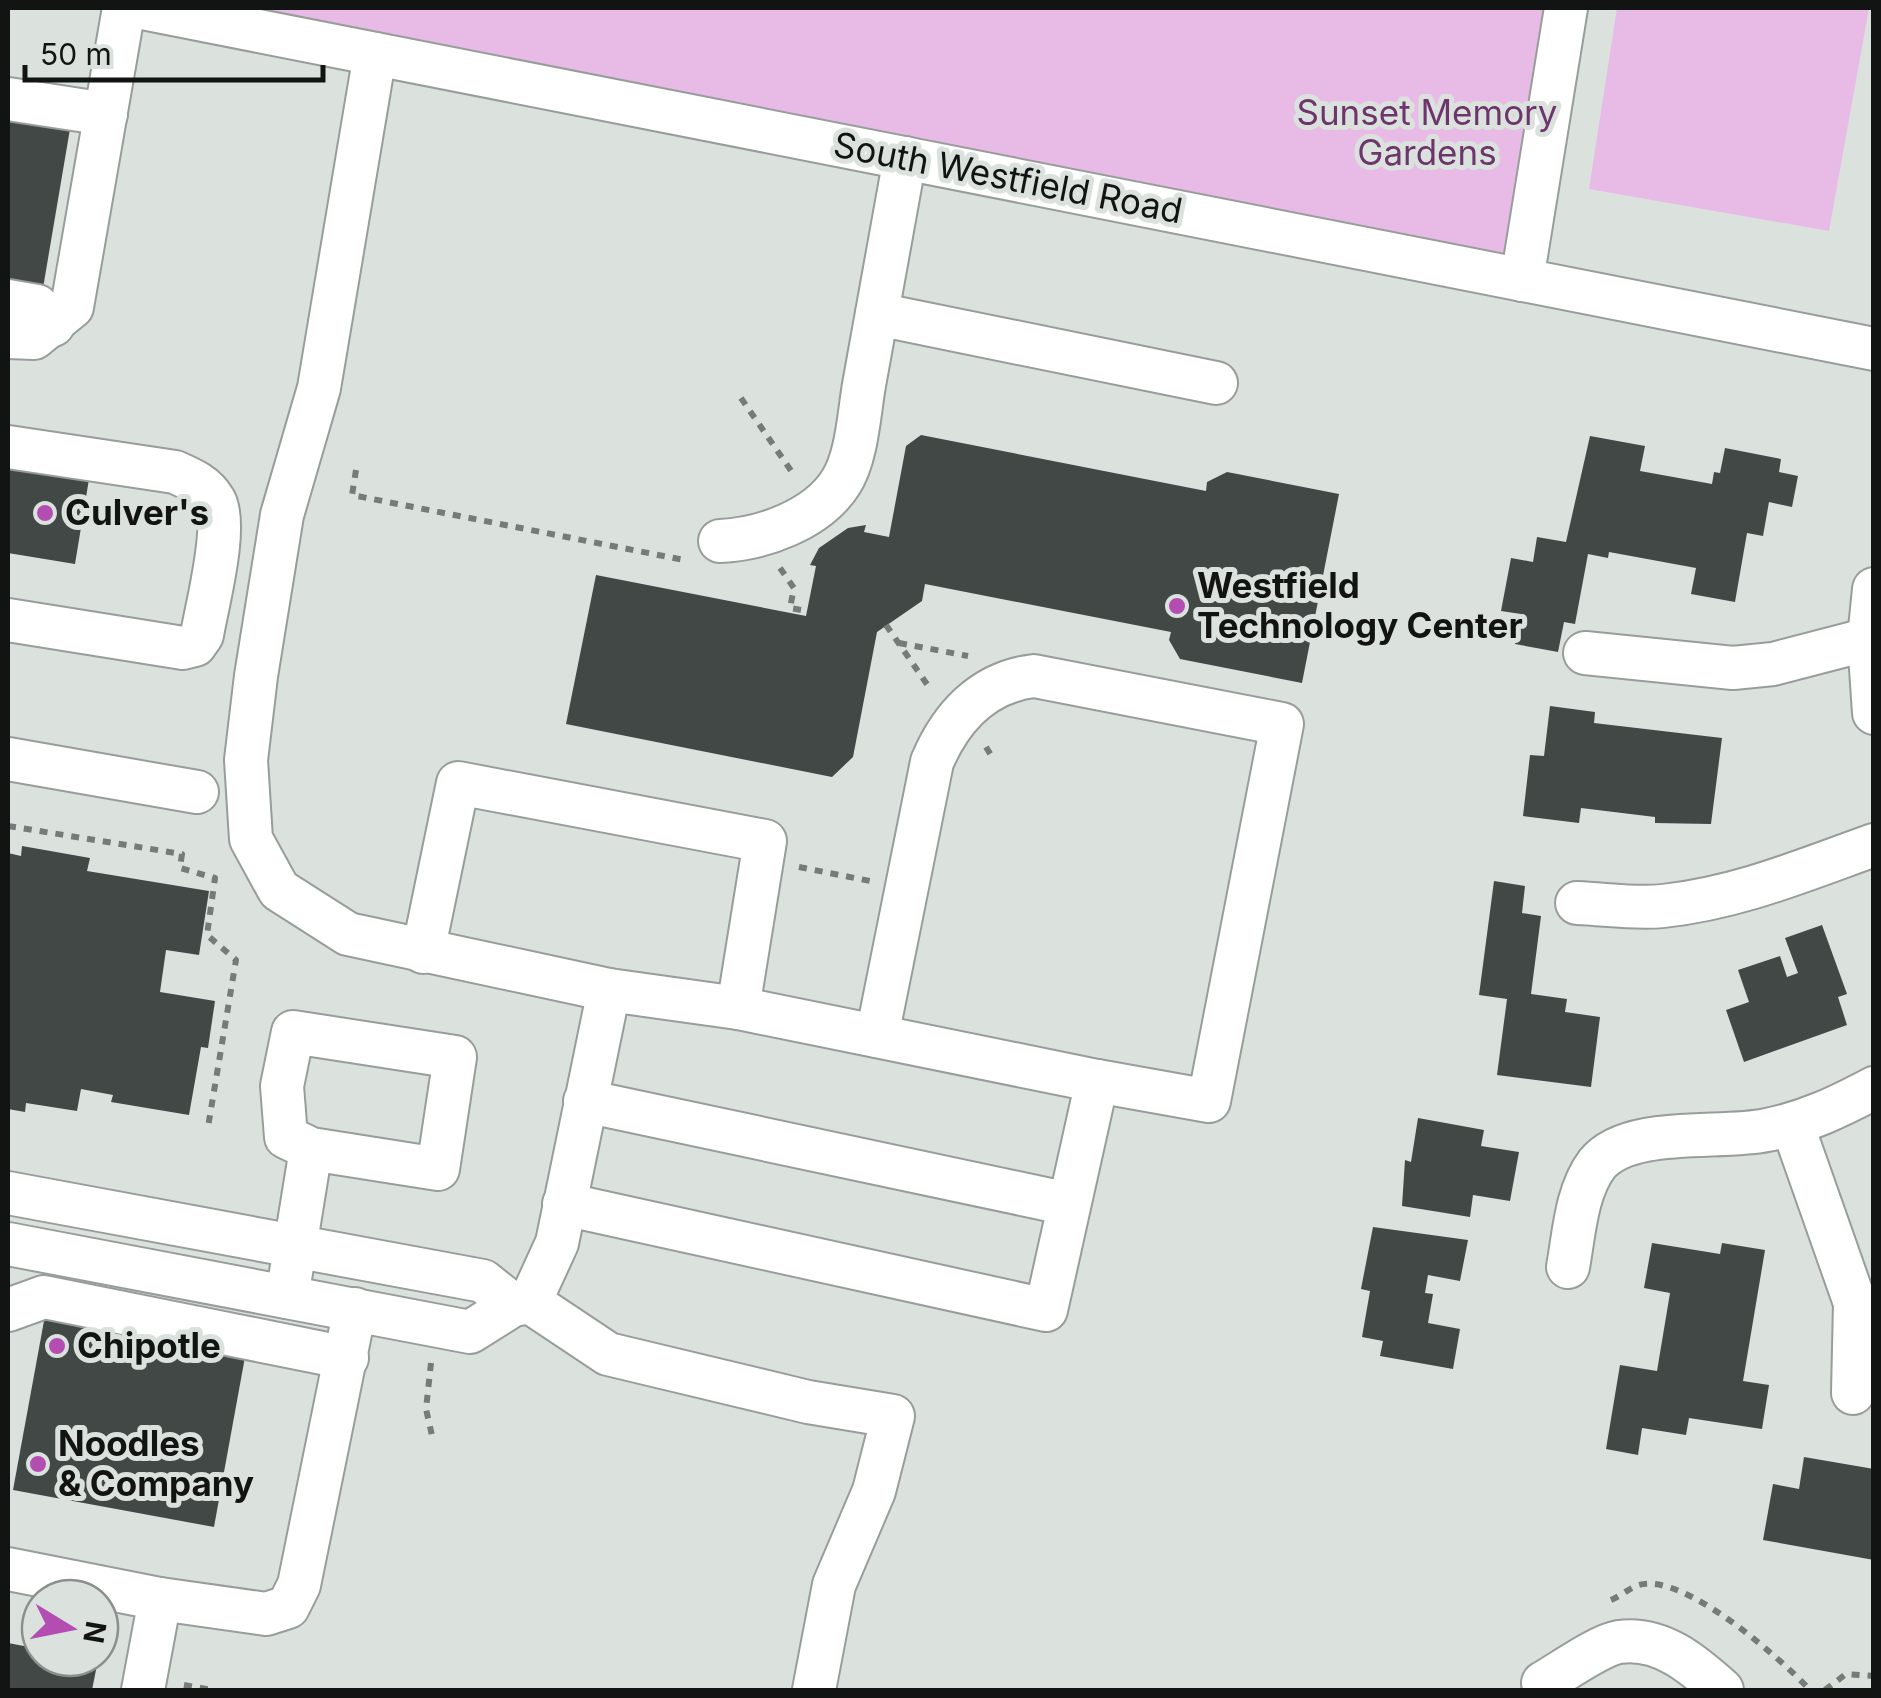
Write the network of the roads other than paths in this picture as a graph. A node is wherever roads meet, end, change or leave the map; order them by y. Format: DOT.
graph roads {
  1 [pos="124,8"];
  2 [pos="142,8"];
  3 [pos="1566,8"];
  4 [pos="375,54"];
  5 [pos="8,99"];
  6 [pos="106,114"];
  7 [pos="906,158"];
  8 [pos="1522,280"];
  9 [pos="8,301"];
  10 [pos="877,314"];
  11 [pos="53,325"];
  12 [pos="8,337"];
  13 [pos="1874,349"];
  14 [pos="1216,383"];
  15 [pos="8,447"];
  16 [pos="709,552"];
  17 [pos="1874,589"];
  18 [pos="8,620"];
  19 [pos="1869,640"];
  20 [pos="1585,652"];
  21 [pos="1874,713"];
  22 [pos="8,759"];
  23 [pos="197,792"];
  24 [pos="1874,845"];
  25 [pos="1577,904"];
  26 [pos="423,952"];
  27 [pos="609,990"];
  28 [pos="738,1008"];
  29 [pos="876,1036"];
  30 [pos="1097,1081"];
  31 [pos="1874,1088"];
  32 [pos="585,1101"];
  33 [pos="1792,1124"];
  34 [pos="311,1149"];
  35 [pos="8,1193"];
  36 [pos="564,1204"];
  37 [pos="1069,1204"];
  38 [pos="8,1244"];
  39 [pos="295,1246"];
  40 [pos="1568,1267"];
  41 [pos="287,1297"];
  42 [pos="522,1303"];
  43 [pos="355,1309"];
  44 [pos="8,1310"];
  45 [pos="347,1358"];
  46 [pos="1853,1393"];
  47 [pos="8,1569"];
  48 [pos="160,1599"];
  49 [pos="1543,1682"];
  50 [pos="143,1690"];
  51 [pos="814,1690"];
  52 [pos="1722,1690"];
  1 -- 6 [label="street"];
  2 -- 4 [label="street, South Westfield Road"];
  3 -- 8 [label="street"];
  4 -- 7 [label="street, South Westfield Road"];
  4 -- 26 [label="street"];
  5 -- 6 [label="street"];
  6 -- 11 [label="street"];
  7 -- 8 [label="street, South Westfield Road"];
  7 -- 10 [label="street"];
  8 -- 13 [label="street, South Westfield Road"];
  9 -- 11 [label="street"];
  10 -- 14 [label="street"];
  10 -- 16 [label="street"];
  11 -- 12 [label="street"];
  15 -- 18 [label="street"];
  17 -- 19 [label="street"];
  19 -- 20 [label="street"];
  19 -- 21 [label="street"];
  22 -- 23 [label="street"];
  24 -- 25 [label="street"];
  26 -- 27 [label="street"];
  26 -- 28 [label="street"];
  27 -- 28 [label="street"];
  27 -- 32 [label="street"];
  28 -- 29 [label="street"];
  29 -- 30 [label="street"];
  29 -- 30 [label="street"];
  30 -- 37 [label="street"];
  31 -- 33 [label="street"];
  32 -- 36 [label="street"];
  32 -- 37 [label="street"];
  33 -- 40 [label="street"];
  33 -- 46 [label="street"];
  34 -- 34 [label="street"];
  34 -- 39 [label="street"];
  35 -- 39 [label="street"];
  36 -- 37 [label="street"];
  36 -- 42 [label="street"];
  38 -- 41 [label="street"];
  39 -- 41 [label="street"];
  39 -- 42 [label="street"];
  41 -- 43 [label="street"];
  42 -- 43 [label="street"];
  42 -- 51 [label="street"];
  43 -- 45 [label="street"];
  44 -- 45 [label="street"];
  45 -- 48 [label="street"];
  47 -- 48 [label="street"];
  48 -- 50 [label="street"];
  49 -- 52 [label="street"];
}
